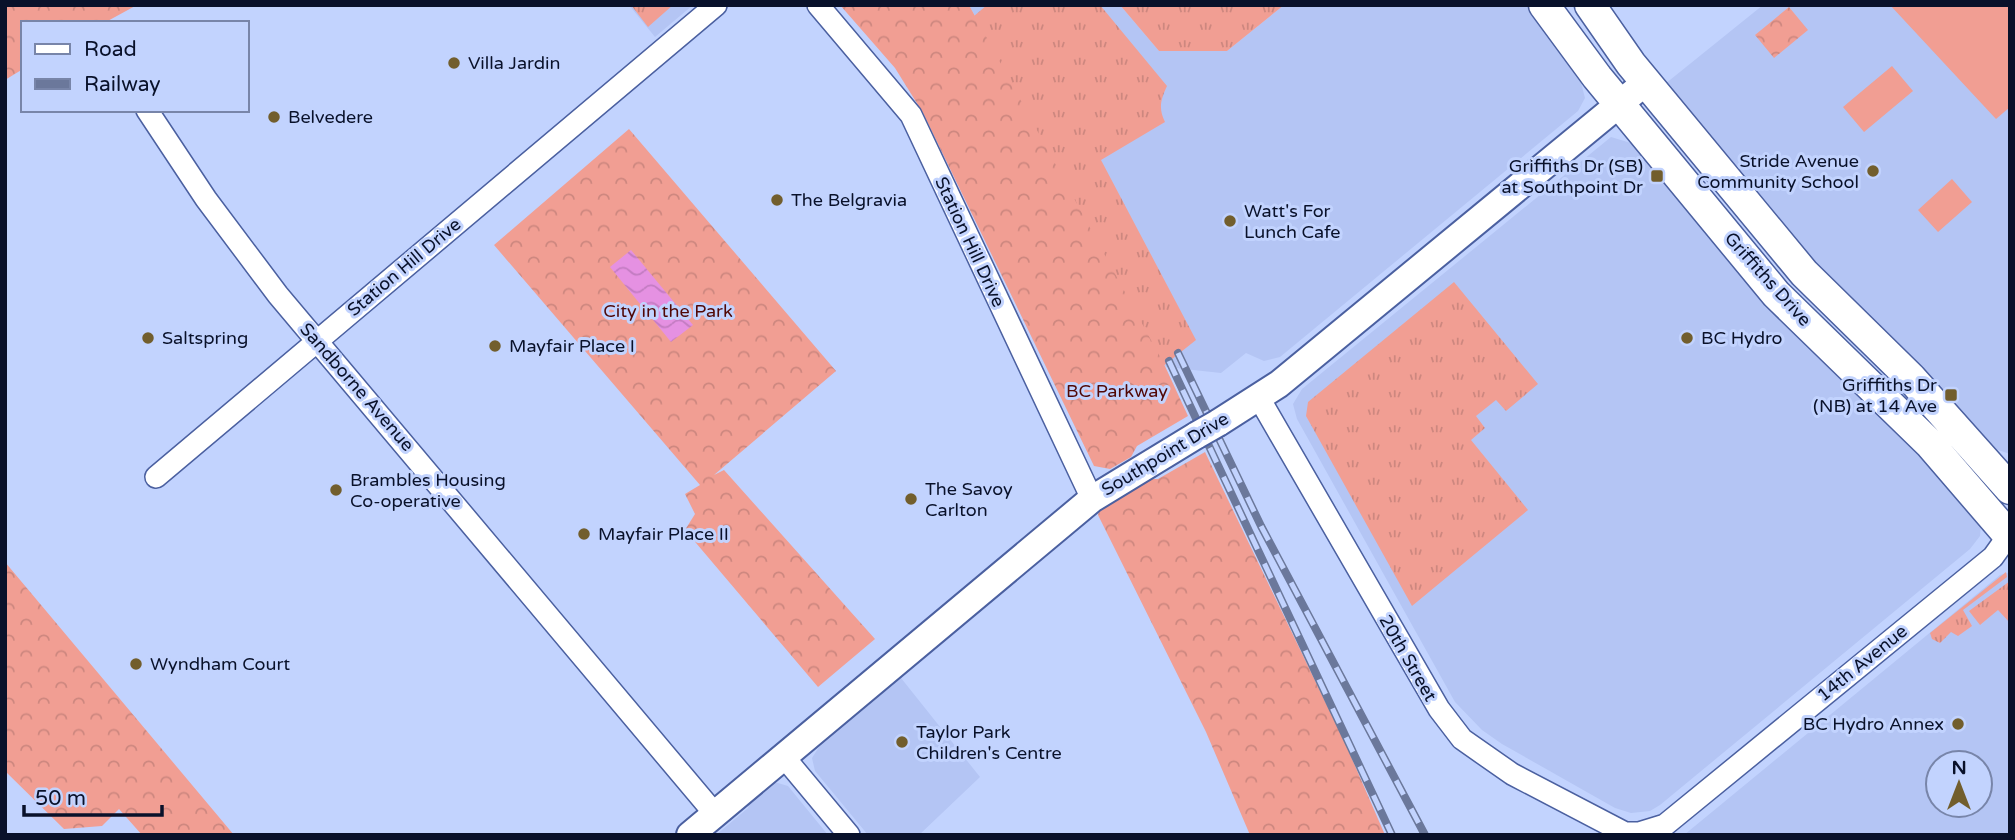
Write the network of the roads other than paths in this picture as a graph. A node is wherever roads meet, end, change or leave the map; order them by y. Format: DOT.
graph roads {
  1 [pos="716,5"];
  2 [pos="818,5"];
  3 [pos="1544,5"];
  4 [pos="1590,5"];
  5 [pos="1646,82"];
  6 [pos="1619,104"];
  7 [pos="148,112"];
  8 [pos="317,340"];
  9 [pos="1259,398"];
  10 [pos="2004,474"];
  11 [pos="156,477"];
  12 [pos="1091,499"];
  13 [pos="2009,536"];
  14 [pos="784,757"];
  15 [pos="715,814"];
  16 [pos="1639,833"];
  17 [pos="690,835"];
  18 [pos="849,835"];
  1 -- 8 [label="street, Station Hill Drive"];
  2 -- 12 [label="street, Station Hill Drive"];
  3 -- 6 [label="main road, Griffiths Drive"];
  4 -- 5 [label="main road, Griffiths Drive"];
  5 -- 6 [label="street, Southpoint Drive"];
  5 -- 10 [label="main road, Griffiths Drive"];
  6 -- 9 [label="street, Southpoint Drive"];
  6 -- 13 [label="main road, Griffiths Drive"];
  7 -- 8 [label="street, Sandborne Avenue"];
  8 -- 11 [label="street, Station Hill Drive"];
  8 -- 15 [label="street, Sandborne Avenue"];
  9 -- 12 [label="street, Southpoint Drive"];
  9 -- 16 [label="street, 20th Street"];
  12 -- 14 [label="street, Southpoint Drive"];
  13 -- 16 [label="street, 14th Avenue"];
  14 -- 15 [label="street, Southpoint Drive"];
  14 -- 18 [label="street"];
  15 -- 17 [label="street, Southpoint Drive"];
}
